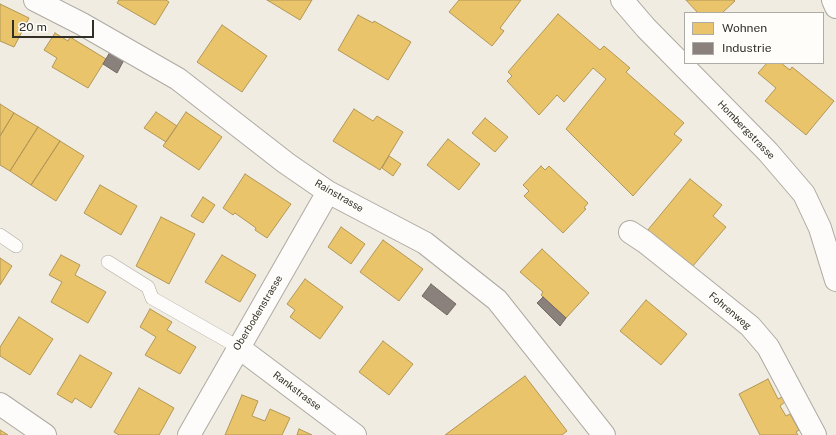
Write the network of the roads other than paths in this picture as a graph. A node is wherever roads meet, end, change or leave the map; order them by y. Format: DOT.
graph roads {
  1 [pos="35,0"];
  2 [pos="622,0"];
  3 [pos="833,0"];
  4 [pos="836,7"];
  5 [pos="328,192"];
  6 [pos="630,232"];
  7 [pos="0,235"];
  8 [pos="16,246"];
  9 [pos="108,262"];
  10 [pos="836,280"];
  11 [pos="238,347"];
  12 [pos="0,404"];
  13 [pos="45,435"];
  14 [pos="189,435"];
  15 [pos="355,435"];
  16 [pos="604,435"];
  17 [pos="815,435"];
  1 -- 5 [label="street, Rainstrasse"];
  2 -- 10 [label="street, Hombergstrasse"];
  3 -- 4 [label="street"];
  5 -- 11 [label="street, Oberbodenstrasse"];
  5 -- 16 [label="street, Rainstrasse"];
  6 -- 17 [label="street, Fohrenweg"];
  7 -- 8 [label="lane"];
  9 -- 11 [label="lane"];
  11 -- 14 [label="street, Oberbodenstrasse"];
  11 -- 15 [label="street, Rankstrasse"];
  12 -- 13 [label="street"];
}
